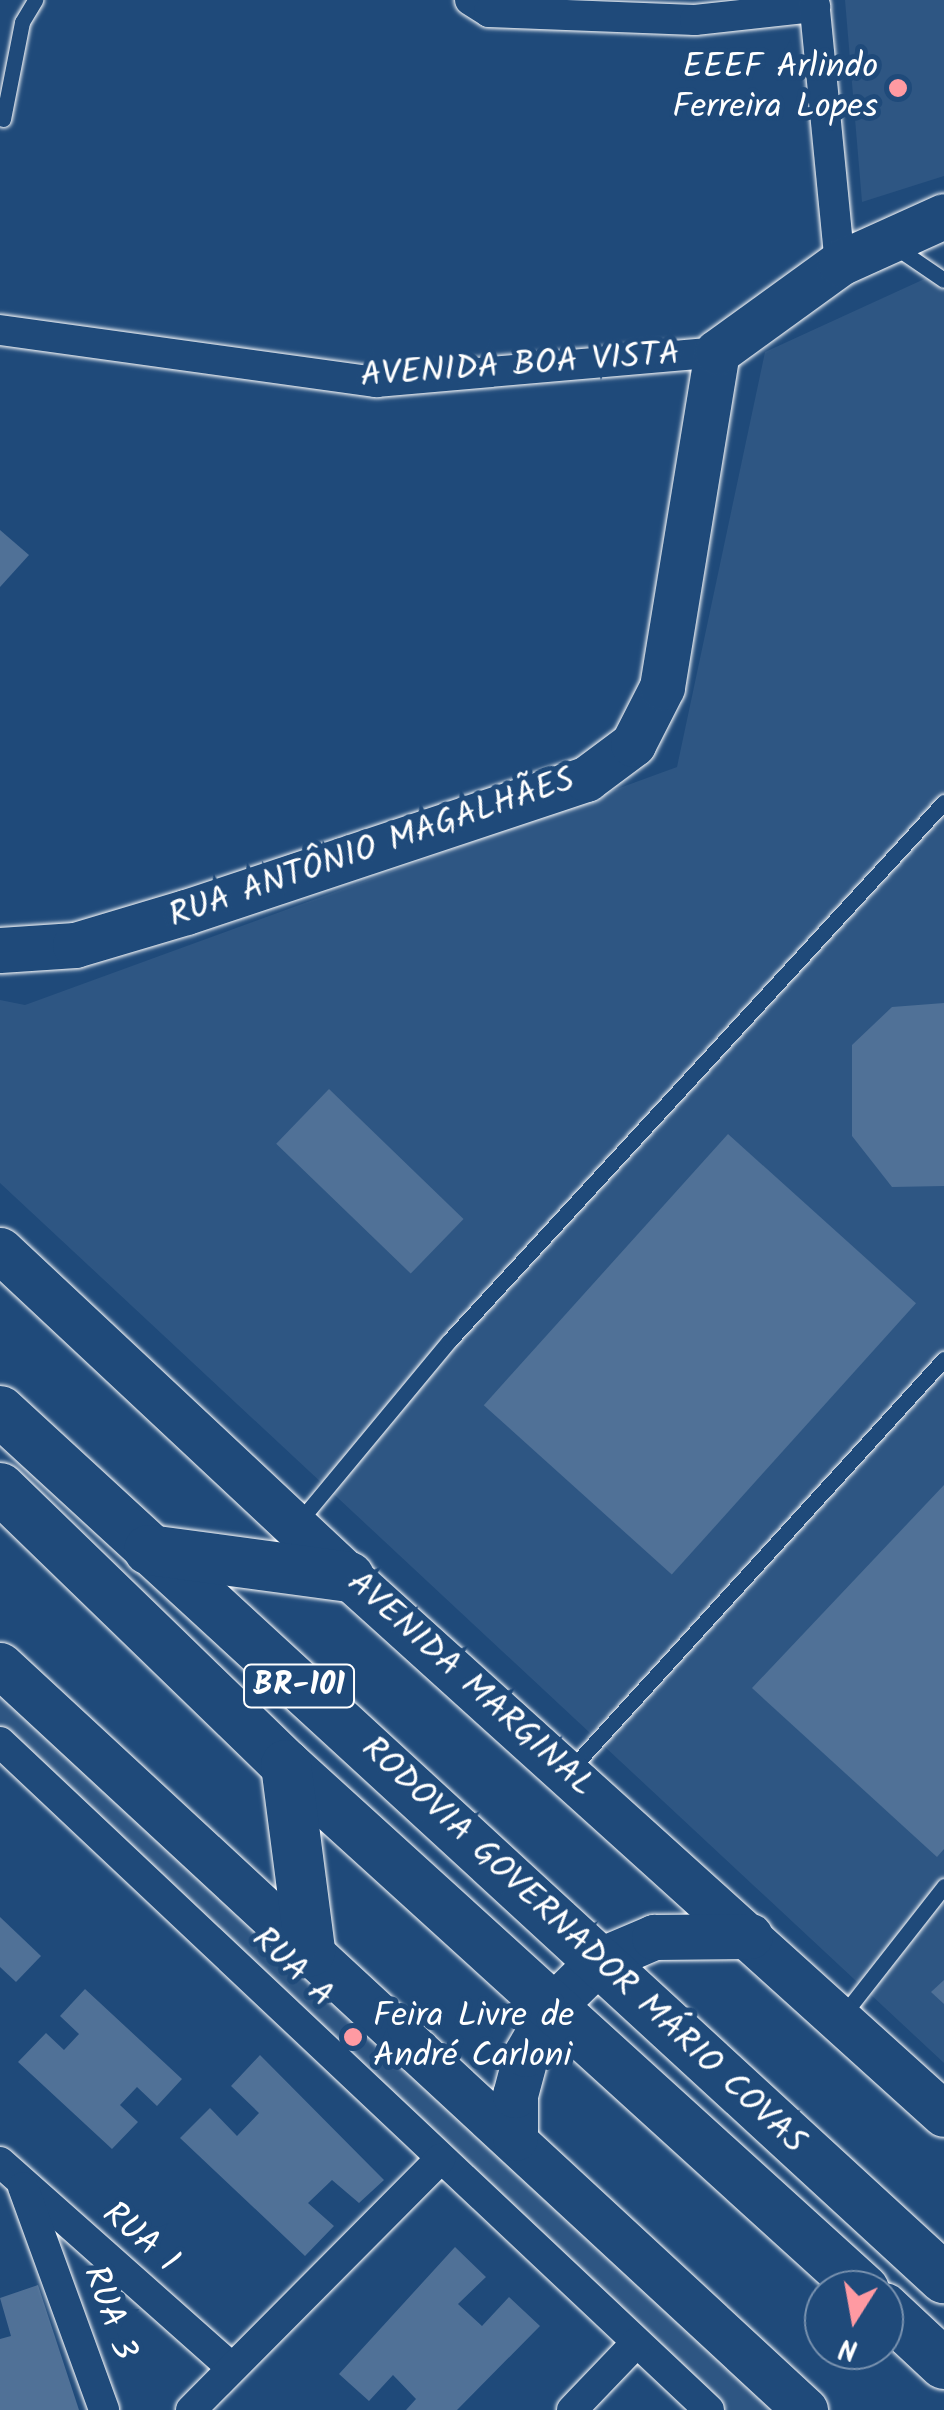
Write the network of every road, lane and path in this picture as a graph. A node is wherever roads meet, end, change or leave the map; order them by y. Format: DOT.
graph roads {
  1 [pos="35,0"];
  2 [pos="470,0"];
  3 [pos="815,3"];
  4 [pos="3,119"];
  5 [pos="944,216"];
  6 [pos="888,242"];
  7 [pos="840,263"];
  8 [pos="944,280"];
  9 [pos="0,330"];
  10 [pos="717,352"];
  11 [pos="944,802"];
  12 [pos="0,950"];
  13 [pos="0,1250"];
  14 [pos="944,1359"];
  15 [pos="0,1411"];
  16 [pos="0,1488"];
  17 [pos="297,1524"];
  18 [pos="149,1550"];
  19 [pos="349,1577"];
  20 [pos="0,1665"];
  21 [pos="0,1742"];
  22 [pos="286,1765"];
  23 [pos="568,1773"];
  24 [pos="944,1886"];
  25 [pos="750,1936"];
  26 [pos="310,1951"];
  27 [pos="600,1960"];
  28 [pos="555,2004"];
  29 [pos="840,2018"];
  30 [pos="944,2114"];
  31 [pos="515,2138"];
  32 [pos="440,2160"];
  33 [pos="0,2162"];
  34 [pos="22,2184"];
  35 [pos="842,2270"];
  36 [pos="944,2278"];
  37 [pos="904,2327"];
  38 [pos="636,2343"];
  39 [pos="944,2364"];
  40 [pos="232,2368"];
  41 [pos="104,2410"];
  42 [pos="191,2410"];
  43 [pos="572,2410"];
  44 [pos="709,2410"];
  45 [pos="805,2410"];
  1 -- 4 [label="lane"];
  2 -- 3 [label="street"];
  3 -- 7 [label="street"];
  5 -- 6 [label="street, AVENIDA BOA VISTA"];
  6 -- 7 [label="street, AVENIDA BOA VISTA"];
  6 -- 8 [label="lane"];
  7 -- 10 [label="street, AVENIDA BOA VISTA"];
  9 -- 10 [label="street, AVENIDA BOA VISTA"];
  10 -- 12 [label="street, RUA ANTÔNIO MAGALHÃES"];
  11 -- 17 [label="lane"];
  13 -- 17 [label="street, AVENIDA MARGINAL"];
  14 -- 23 [label="lane"];
  15 -- 18 [label="main road, RODOVIA GOVERNADOR MÁRIO COVAS / BR-101"];
  16 -- 22 [label="main road, RODOVIA GOVERNADOR MÁRIO COVAS / BR-101"];
  17 -- 19 [label="street, AVENIDA MARGINAL"];
  18 -- 19 [label="main road"];
  18 -- 27 [label="main road, RODOVIA GOVERNADOR MÁRIO COVAS / BR-101"];
  19 -- 23 [label="street, AVENIDA MARGINAL"];
  20 -- 26 [label="street"];
  21 -- 32 [label="street, RUA A"];
  22 -- 26 [label="main road"];
  22 -- 28 [label="main road, RODOVIA GOVERNADOR MÁRIO COVAS / BR-101"];
  23 -- 25 [label="street, AVENIDA MARGINAL"];
  24 -- 29 [label="lane"];
  25 -- 27 [label="street"];
  25 -- 29 [label="street, AVENIDA MARGINAL"];
  26 -- 31 [label="street"];
  27 -- 28 [label="street"];
  27 -- 36 [label="main road, RODOVIA GOVERNADOR MÁRIO COVAS / BR-101"];
  28 -- 31 [label="street"];
  28 -- 35 [label="main road, RODOVIA GOVERNADOR MÁRIO COVAS / BR-101"];
  29 -- 30 [label="street, AVENIDA MARGINAL"];
  31 -- 45 [label="street"];
  32 -- 38 [label="street, RUA A"];
  32 -- 40 [label="street"];
  33 -- 34 [label="street, RUA 1"];
  34 -- 40 [label="street, RUA 1"];
  34 -- 41 [label="street, RUA 3"];
  37 -- 39 [label="main road"];
  38 -- 43 [label="street"];
  38 -- 44 [label="street, RUA A"];
  40 -- 42 [label="street"];
}
